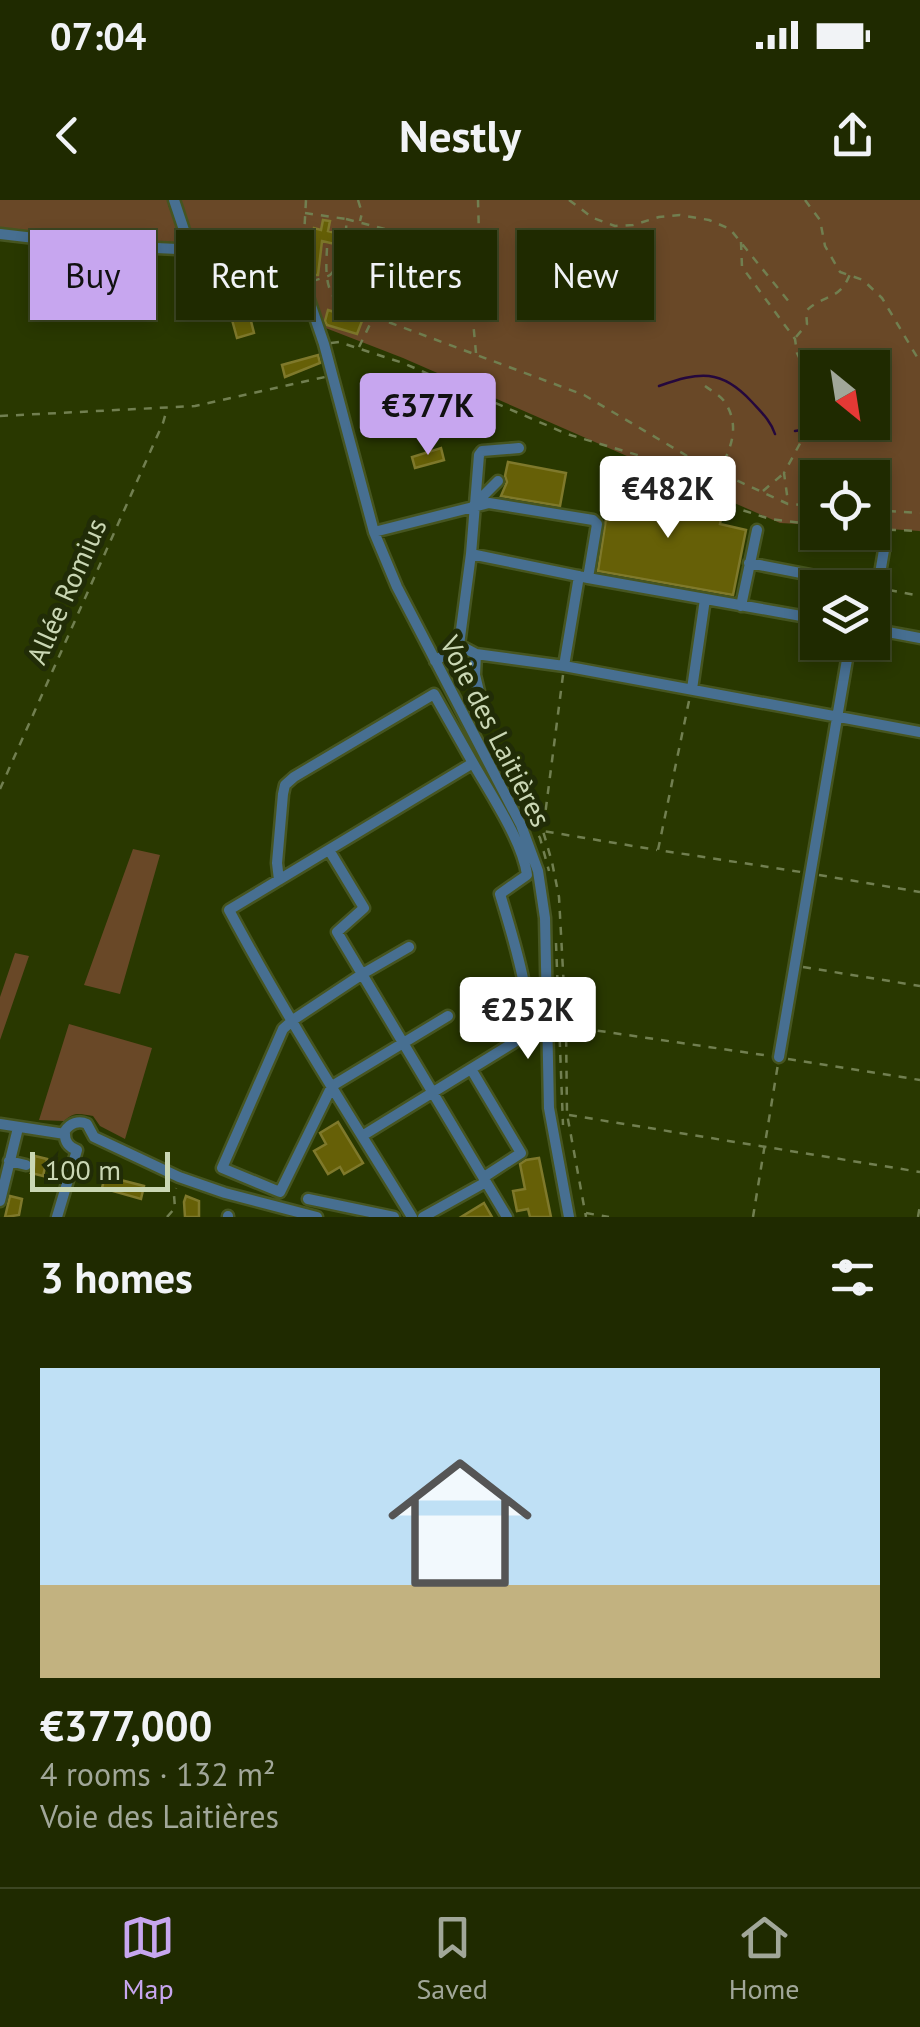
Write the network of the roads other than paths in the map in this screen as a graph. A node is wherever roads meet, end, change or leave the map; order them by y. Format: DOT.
graph roads {
  1 [pos="174,200"];
  2 [pos="183,230"];
  3 [pos="0,234"];
  4 [pos="176,248"];
  5 [pos="314,316"];
  6 [pos="518,448"];
  7 [pos="498,481"];
  8 [pos="474,505"];
  9 [pos="757,530"];
  10 [pos="374,532"];
  11 [pos="884,550"];
  12 [pos="471,554"];
  13 [pos="749,562"];
  14 [pos="881,570"];
  15 [pos="800,572"];
  16 [pos="584,577"];
  17 [pos="705,600"];
  18 [pos="740,606"];
  19 [pos="800,616"];
  20 [pos="890,632"];
  21 [pos="920,638"];
  22 [pos="459,645"];
  23 [pos="476,654"];
  24 [pos="847,660"];
  25 [pos="436,662"];
  26 [pos="564,666"];
  27 [pos="692,690"];
  28 [pos="483,708"];
  29 [pos="838,717"];
  30 [pos="920,732"];
  31 [pos="473,763"];
  32 [pos="329,850"];
  33 [pos="279,880"];
  34 [pos="409,947"];
  35 [pos="364,973"];
  36 [pos="448,1016"];
  37 [pos="292,1020"];
  38 [pos="404,1042"];
  39 [pos="779,1058"];
  40 [pos="471,1069"];
  41 [pos="332,1086"];
  42 [pos="434,1092"];
  43 [pos="0,1124"];
  44 [pos="18,1128"];
  45 [pos="65,1134"];
  46 [pos="362,1136"];
  47 [pos="94,1137"];
  48 [pos="78,1150"];
  49 [pos="6,1159"];
  50 [pos="26,1165"];
  51 [pos="485,1180"];
  52 [pos="308,1199"];
  53 [pos="0,1201"];
  54 [pos="58,1217"];
  55 [pos="317,1217"];
  56 [pos="394,1217"];
  57 [pos="412,1217"];
  58 [pos="423,1217"];
  59 [pos="507,1217"];
  60 [pos="570,1217"];
  1 -- 2 [label="street"];
  3 -- 4 [label="street"];
  5 -- 10 [label="street, Voie des Laitières"];
  6 -- 8 [label="street"];
  7 -- 8 [label="street"];
  8 -- 10 [label="street"];
  8 -- 12 [label="street"];
  8 -- 16 [label="street"];
  9 -- 13 [label="street"];
  10 -- 25 [label="street, Voie des Laitières"];
  11 -- 14 [label="street"];
  12 -- 16 [label="street"];
  12 -- 22 [label="street"];
  13 -- 15 [label="street"];
  13 -- 18 [label="street"];
  16 -- 17 [label="street"];
  16 -- 26 [label="street"];
  17 -- 18 [label="street"];
  17 -- 27 [label="street"];
  18 -- 19 [label="street"];
  20 -- 21 [label="street"];
  22 -- 23 [label="street"];
  22 -- 25 [label="street"];
  23 -- 26 [label="street"];
  23 -- 28 [label="street"];
  24 -- 29 [label="street"];
  25 -- 60 [label="street, Voie des Laitières"];
  26 -- 27 [label="street"];
  27 -- 29 [label="street"];
  29 -- 30 [label="street"];
  29 -- 39 [label="street"];
  31 -- 32 [label="street"];
  31 -- 33 [label="street"];
  31 -- 40 [label="street"];
  32 -- 33 [label="street"];
  32 -- 35 [label="street"];
  33 -- 37 [label="street"];
  34 -- 35 [label="street"];
  35 -- 37 [label="street"];
  35 -- 38 [label="street"];
  36 -- 38 [label="street"];
  37 -- 41 [label="street"];
  37 -- 41 [label="street"];
  38 -- 41 [label="street"];
  38 -- 42 [label="street"];
  40 -- 42 [label="street"];
  40 -- 51 [label="street"];
  41 -- 46 [label="street"];
  42 -- 46 [label="street"];
  42 -- 51 [label="street"];
  43 -- 44 [label="street"];
  44 -- 45 [label="street"];
  44 -- 49 [label="street"];
  45 -- 47 [label="street"];
  45 -- 48 [label="street"];
  46 -- 57 [label="street"];
  47 -- 48 [label="street"];
  47 -- 55 [label="street"];
  48 -- 54 [label="street"];
  49 -- 50 [label="street"];
  49 -- 53 [label="street"];
  51 -- 58 [label="street"];
  51 -- 59 [label="street"];
  52 -- 56 [label="street"];
}
